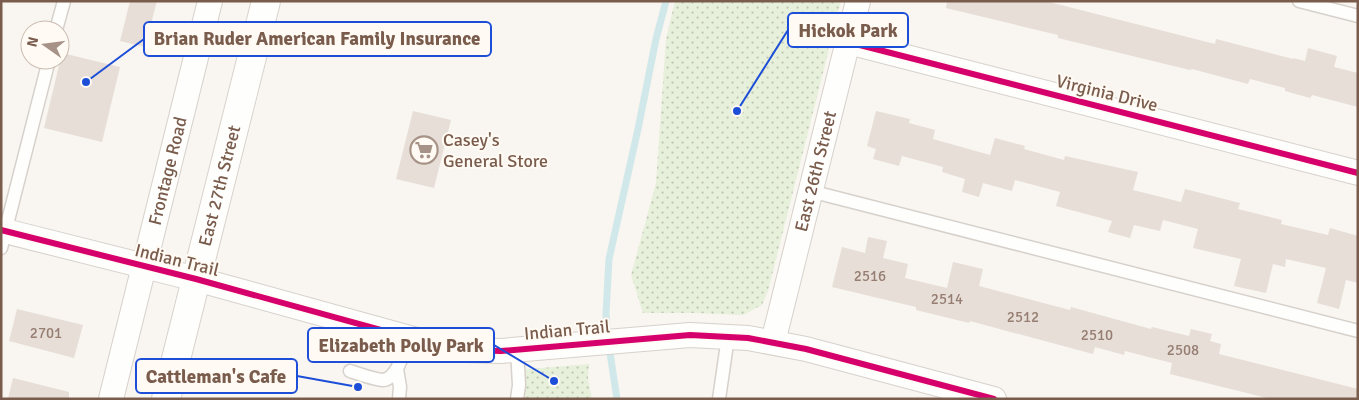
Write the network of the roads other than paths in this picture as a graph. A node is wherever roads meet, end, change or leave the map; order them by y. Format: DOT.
graph roads {
  1 [pos="64,1"];
  2 [pos="210,1"];
  3 [pos="266,1"];
  4 [pos="858,1"];
  5 [pos="1299,1"];
  6 [pos="1358,16"];
  7 [pos="59,20"];
  8 [pos="848,42"];
  9 [pos="46,70"];
  10 [pos="1358,173"];
  11 [pos="810,191"];
  12 [pos="3,236"];
  13 [pos="144,266"];
  14 [pos="196,279"];
  15 [pos="1358,331"];
  16 [pos="728,336"];
  17 [pos="409,338"];
  18 [pos="773,342"];
  19 [pos="517,350"];
  20 [pos="397,369"];
  21 [pos="350,371"];
  22 [pos="111,399"];
  23 [pos="166,399"];
  24 [pos="399,399"];
  25 [pos="517,399"];
  26 [pos="719,399"];
  27 [pos="994,399"];
  1 -- 7 [label="lane"];
  2 -- 13 [label="street, Frontage Road"];
  3 -- 14 [label="main road, East 27th Street"];
  4 -- 8 [label="street, East 26th Street"];
  5 -- 6 [label="lane"];
  8 -- 10 [label="street, Virginia Drive"];
  8 -- 11 [label="street, East 26th Street"];
  9 -- 12 [label="lane"];
  11 -- 15 [label="lane"];
  11 -- 18 [label="street, East 26th Street"];
  12 -- 13 [label="street, Indian Trail"];
  13 -- 14 [label="street, Indian Trail"];
  13 -- 22 [label="street, Frontage Road"];
  14 -- 17 [label="street, Indian Trail"];
  14 -- 23 [label="main road, East 27th Street"];
  16 -- 18 [label="street, Indian Trail"];
  16 -- 19 [label="street, Indian Trail"];
  16 -- 26 [label="lane"];
  17 -- 19 [label="street, Indian Trail"];
  17 -- 20 [label="lane"];
  18 -- 27 [label="street, Indian Trail"];
  19 -- 25 [label="lane"];
  20 -- 21 [label="lane"];
  20 -- 24 [label="lane"];
}
